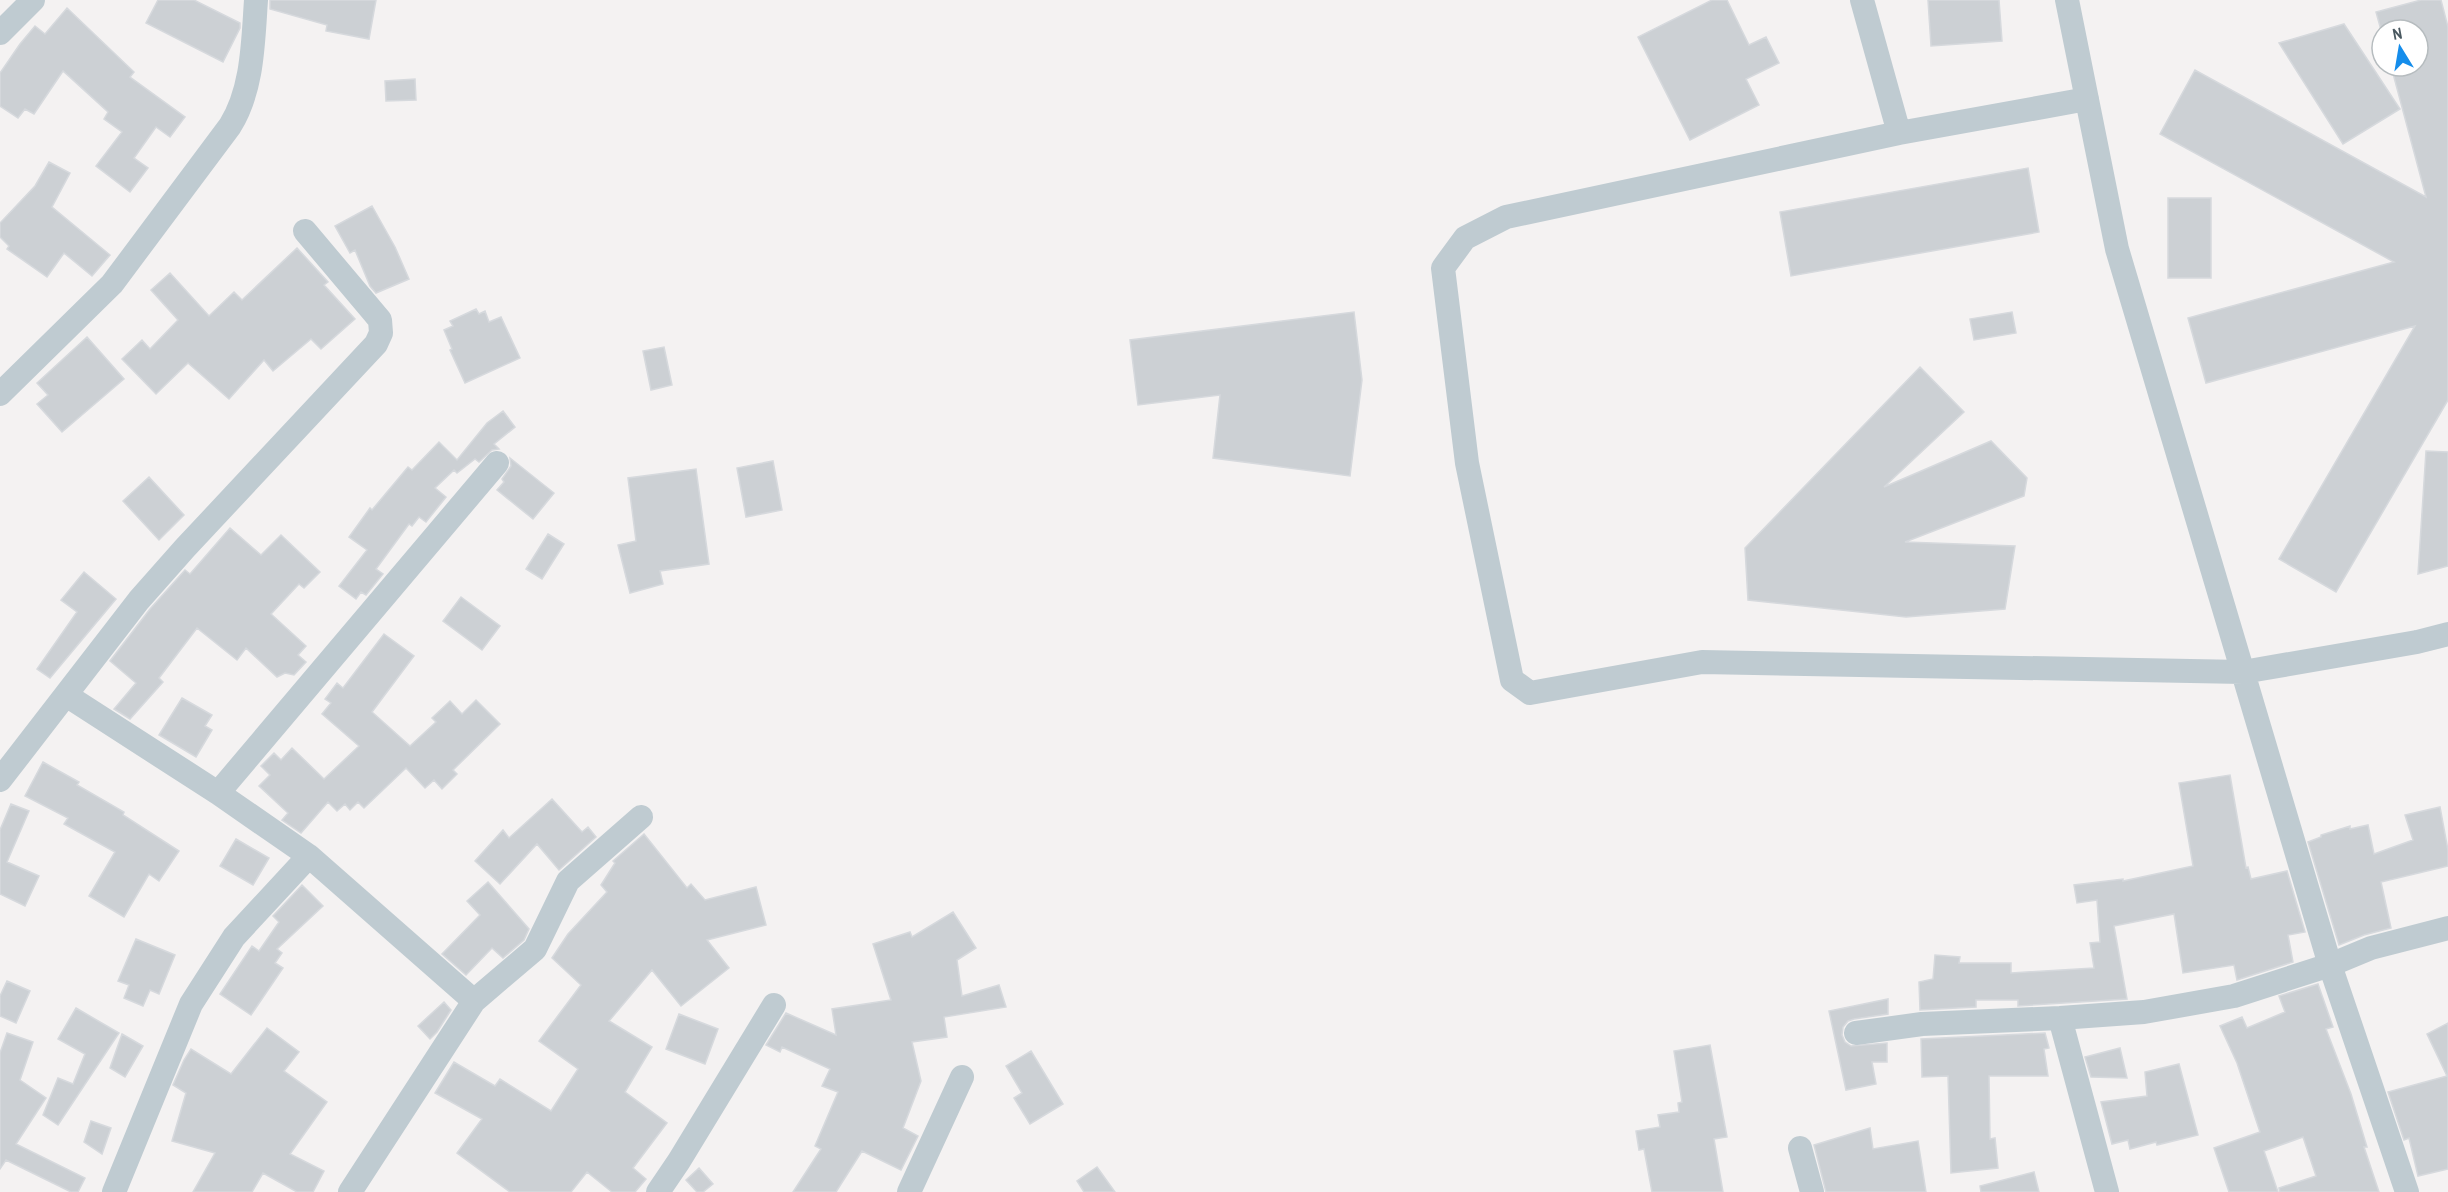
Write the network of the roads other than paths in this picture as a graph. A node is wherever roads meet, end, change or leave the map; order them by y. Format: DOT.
graph roads {
  1 [pos="33,0"];
  2 [pos="256,0"];
  3 [pos="1862,0"];
  4 [pos="2067,0"];
  5 [pos="0,33"];
  6 [pos="2087,99"];
  7 [pos="1899,133"];
  8 [pos="304,231"];
  9 [pos="0,394"];
  10 [pos="497,463"];
  11 [pos="2448,634"];
  12 [pos="2243,672"];
  13 [pos="66,695"];
  14 [pos="0,780"];
  15 [pos="218,793"];
  16 [pos="640,817"];
  17 [pos="309,856"];
  18 [pos="2448,928"];
  19 [pos="2330,964"];
  20 [pos="474,1001"];
  21 [pos="774,1005"];
  22 [pos="2060,1018"];
  23 [pos="1856,1033"];
  24 [pos="962,1077"];
  25 [pos="1800,1148"];
  26 [pos="114,1192"];
  27 [pos="350,1192"];
  28 [pos="658,1192"];
  29 [pos="909,1192"];
  30 [pos="1812,1192"];
  31 [pos="2107,1192"];
  32 [pos="2406,1192"];
  1 -- 5 [label="street"];
  2 -- 9 [label="street"];
  3 -- 7 [label="street"];
  4 -- 6 [label="street"];
  6 -- 7 [label="street"];
  6 -- 12 [label="street"];
  7 -- 12 [label="street"];
  8 -- 13 [label="street"];
  10 -- 15 [label="street"];
  11 -- 12 [label="street"];
  12 -- 19 [label="street"];
  13 -- 14 [label="street"];
  13 -- 15 [label="street"];
  15 -- 17 [label="street"];
  16 -- 20 [label="street"];
  17 -- 20 [label="street"];
  17 -- 26 [label="street"];
  18 -- 19 [label="street"];
  19 -- 22 [label="street"];
  19 -- 32 [label="street"];
  20 -- 27 [label="street"];
  21 -- 28 [label="street"];
  22 -- 23 [label="street"];
  22 -- 31 [label="street"];
  24 -- 29 [label="street"];
  25 -- 30 [label="street"];
}
